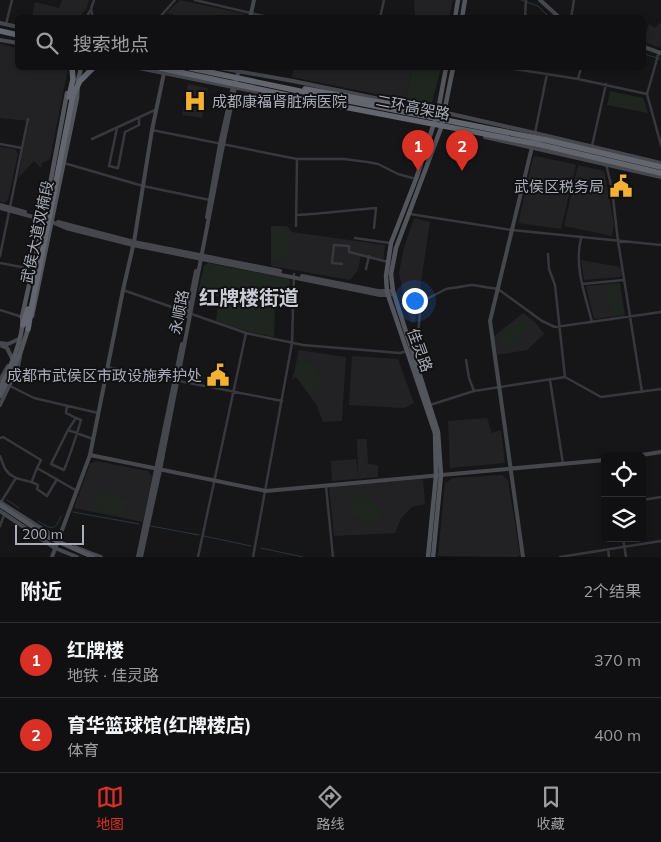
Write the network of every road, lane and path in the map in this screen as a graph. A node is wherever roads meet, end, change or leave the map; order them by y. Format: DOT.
graph roads {
  1 [pos="12,0"];
  2 [pos="94,0"];
  3 [pos="175,0"];
  4 [pos="195,0"];
  5 [pos="254,0"];
  6 [pos="384,0"];
  7 [pos="458,0"];
  8 [pos="465,0"];
  9 [pos="540,0"];
  10 [pos="574,0"];
  11 [pos="526,1"];
  12 [pos="91,9"];
  13 [pos="88,15"];
  14 [pos="93,15"];
  15 [pos="162,15"];
  16 [pos="250,15"];
  17 [pos="381,15"];
  18 [pos="456,15"];
  19 [pos="462,15"];
  20 [pos="525,15"];
  21 [pos="557,15"];
  22 [pos="572,15"];
  23 [pos="0,23"];
  24 [pos="6,24"];
  25 [pos="15,26"];
  26 [pos="0,29"];
  27 [pos="15,34"];
  28 [pos="0,35"];
  29 [pos="15,35"];
  30 [pos="0,40"];
  31 [pos="15,42"];
  32 [pos="646,48"];
  33 [pos="659,53"];
  34 [pos="73,70"];
  35 [pos="73,70"];
  36 [pos="80,70"];
  37 [pos="90,70"];
  38 [pos="162,70"];
  39 [pos="200,70"];
  40 [pos="239,70"];
  41 [pos="244,70"];
  42 [pos="446,70"];
  43 [pos="453,70"];
  44 [pos="525,70"];
  45 [pos="580,70"];
  46 [pos="548,74"];
  47 [pos="578,79"];
  48 [pos="606,84"];
  49 [pos="267,85"];
  50 [pos="234,87"];
  51 [pos="647,94"];
  52 [pos="411,108"];
  53 [pos="156,110"];
  54 [pos="438,112"];
  55 [pos="445,113"];
  56 [pos="138,118"];
  57 [pos="28,119"];
  58 [pos="433,127"];
  59 [pos="117,128"];
  60 [pos="441,128"];
  61 [pos="152,130"];
  62 [pos="535,133"];
  63 [pos="92,139"];
  64 [pos="0,144"];
  65 [pos="221,144"];
  66 [pos="661,145"];
  67 [pos="592,146"];
  68 [pos="532,147"];
  69 [pos="22,148"];
  70 [pos="297,159"];
  71 [pos="588,160"];
  72 [pos="64,162"];
  73 [pos="606,164"];
  74 [pos="661,165"];
  75 [pos="661,175"];
  76 [pos="416,179"];
  77 [pos="142,186"];
  78 [pos="210,200"];
  79 [pos="0,206"];
  80 [pos="10,209"];
  81 [pos="408,214"];
  82 [pos="296,215"];
  83 [pos="43,218"];
  84 [pos="52,221"];
  85 [pos="296,226"];
  86 [pos="374,228"];
  87 [pos="512,230"];
  88 [pos="355,238"];
  89 [pos="581,238"];
  90 [pos="618,241"];
  91 [pos="391,243"];
  92 [pos="133,244"];
  93 [pos="661,245"];
  94 [pos="548,254"];
  95 [pos="0,256"];
  96 [pos="369,256"];
  97 [pos="201,257"];
  98 [pos="388,262"];
  99 [pos="0,263"];
  100 [pos="342,264"];
  101 [pos="32,269"];
  102 [pos="366,269"];
  103 [pos="294,275"];
  104 [pos="624,280"];
  105 [pos="582,284"];
  106 [pos="498,289"];
  107 [pos="122,290"];
  108 [pos="394,293"];
  109 [pos="387,294"];
  110 [pos="31,305"];
  111 [pos="0,310"];
  112 [pos="661,312"];
  113 [pos="189,314"];
  114 [pos="22,317"];
  115 [pos="630,317"];
  116 [pos="592,322"];
  117 [pos="26,327"];
  118 [pos="559,327"];
  119 [pos="246,333"];
  120 [pos="19,339"];
  121 [pos="292,343"];
  122 [pos="0,344"];
  123 [pos="409,350"];
  124 [pos="12,359"];
  125 [pos="466,360"];
  126 [pos="107,367"];
  127 [pos="565,377"];
  128 [pos="550,380"];
  129 [pos="176,381"];
  130 [pos="4,384"];
  131 [pos="499,388"];
  132 [pos="661,390"];
  133 [pos="474,391"];
  134 [pos="234,392"];
  135 [pos="642,392"];
  136 [pos="0,396"];
  137 [pos="282,401"];
  138 [pos="430,404"];
  139 [pos="0,405"];
  140 [pos="68,405"];
  141 [pos="98,413"];
  142 [pos="76,418"];
  143 [pos="68,430"];
  144 [pos="77,434"];
  145 [pos="0,438"];
  146 [pos="93,439"];
  147 [pos="661,452"];
  148 [pos="646,454"];
  149 [pos="90,455"];
  150 [pos="0,456"];
  151 [pos="601,460"];
  152 [pos="563,464"];
  153 [pos="37,468"];
  154 [pos="510,468"];
  155 [pos="158,469"];
  156 [pos="438,476"];
  157 [pos="16,478"];
  158 [pos="57,479"];
  159 [pos="32,481"];
  160 [pos="215,481"];
  161 [pos="326,486"];
  162 [pos="77,491"];
  163 [pos="266,491"];
  164 [pos="661,497"];
  165 [pos="646,499"];
  166 [pos="0,506"];
  167 [pos="4,514"];
  168 [pos="0,526"];
  169 [pos="59,540"];
  170 [pos="661,541"];
  171 [pos="624,542"];
  172 [pos="624,546"];
  173 [pos="56,548"];
  174 [pos="608,549"];
  175 [pos="582,555"];
  176 [pos="52,557"];
  177 [pos="77,557"];
  178 [pos="85,557"];
  179 [pos="93,557"];
  180 [pos="101,557"];
  181 [pos="140,557"];
  182 [pos="198,557"];
  183 [pos="253,557"];
  184 [pos="333,557"];
  185 [pos="428,557"];
  186 [pos="433,557"];
  187 [pos="524,557"];
  188 [pos="560,557"];
  189 [pos="609,557"];
  190 [pos="626,557"];
  1 -- 24 [label="street"];
  2 -- 12 [label="street"];
  3 -- 15 [label="street"];
  4 -- 16 [label="street"];
  5 -- 16 [label="main road"];
  6 -- 17 [label="street"];
  7 -- 18 [label="main road"];
  8 -- 19 [label="main road"];
  9 -- 21 [label="main road"];
  10 -- 22 [label="street"];
  11 -- 20 [label="street"];
  12 -- 13 [label="street"];
  12 -- 14 [label="street"];
  23 -- 24 [label="main road"];
  24 -- 25 [label="main road"];
  26 -- 27 [label="highway"];
  28 -- 29 [label="highway"];
  30 -- 31 [label="main road"];
  32 -- 33 [label="main road"];
  33 -- 51 [label="street"];
  34 -- 83 [label="main road, 武侯大道双楠段"];
  35 -- 110 [label="highway, bridge"];
  36 -- 72 [label="main road, 武侯大道双楠段"];
  37 -- 110 [label="highway, bridge"];
  38 -- 50 [label="main road"];
  38 -- 53 [label="main road"];
  38 -- 75 [label="highway, 二环高架路, bridge"];
  39 -- 49 [label="highway, 二环高架路, bridge"];
  40 -- 50 [label="main road, 永顺路"];
  41 -- 52 [label="main road"];
  42 -- 54 [label="main road, 佳灵路"];
  43 -- 55 [label="main road, 佳灵路"];
  44 -- 46 [label="street"];
  45 -- 47 [label="street"];
  46 -- 47 [label="street"];
  46 -- 62 [label="street"];
  47 -- 48 [label="street"];
  48 -- 51 [label="street"];
  48 -- 67 [label="street"];
  49 -- 52 [label="highway, bridge"];
  49 -- 74 [label="highway, 二环高架路, bridge"];
  50 -- 58 [label="main road"];
  50 -- 65 [label="main road, 永顺路"];
  51 -- 66 [label="street"];
  52 -- 54 [label="main road"];
  53 -- 56 [label="street"];
  53 -- 61 [label="main road"];
  54 -- 55 [label="main road"];
  54 -- 58 [label="main road, 佳灵路"];
  55 -- 60 [label="main road, 佳灵路"];
  55 -- 62 [label="main road"];
  56 -- 59 [label="street"];
  56 -- 59 [label="street"];
  57 -- 69 [label="street"];
  58 -- 60 [label="main road"];
  58 -- 76 [label="main road, 佳灵路"];
  59 -- 63 [label="street"];
  60 -- 68 [label="main road"];
  60 -- 81 [label="main road, 佳灵路"];
  61 -- 65 [label="street"];
  61 -- 77 [label="main road"];
  62 -- 67 [label="main road"];
  64 -- 69 [label="street"];
  65 -- 70 [label="street"];
  65 -- 78 [label="main road"];
  65 -- 97 [label="main road, 永顺路"];
  67 -- 71 [label="street"];
  67 -- 74 [label="main road"];
  68 -- 71 [label="main road"];
  68 -- 87 [label="main road"];
  69 -- 80 [label="street"];
  70 -- 76 [label="street"];
  70 -- 82 [label="street"];
  71 -- 73 [label="main road"];
  72 -- 77 [label="street"];
  72 -- 84 [label="main road, 武侯大道双楠段"];
  73 -- 75 [label="main road"];
  73 -- 90 [label="street"];
  76 -- 91 [label="main road, 佳灵路"];
  77 -- 78 [label="street"];
  77 -- 92 [label="main road"];
  78 -- 97 [label="main road"];
  79 -- 80 [label="main road"];
  80 -- 83 [label="main road"];
  80 -- 95 [label="street"];
  81 -- 87 [label="street"];
  81 -- 108 [label="main road, 佳灵路"];
  82 -- 85 [label="street"];
  82 -- 86 [label="street"];
  83 -- 84 [label="main road"];
  83 -- 101 [label="main road, 武侯大道双楠段"];
  84 -- 92 [label="main road"];
  84 -- 117 [label="main road, 武侯大道双楠段"];
  87 -- 89 [label="street"];
  87 -- 106 [label="main road"];
  88 -- 91 [label="street"];
  89 -- 90 [label="street"];
  89 -- 105 [label="street"];
  90 -- 93 [label="street"];
  90 -- 104 [label="street"];
  91 -- 98 [label="main road, 佳灵路"];
  92 -- 97 [label="main road"];
  92 -- 107 [label="main road"];
  94 -- 118 [label="street"];
  96 -- 98 [label="street"];
  96 -- 100 [label="street"];
  96 -- 102 [label="street"];
  97 -- 103 [label="main road"];
  97 -- 113 [label="main road, 永顺路"];
  98 -- 109 [label="main road, 佳灵路"];
  99 -- 101 [label="street"];
  101 -- 114 [label="main road, 武侯大道双楠段"];
  103 -- 109 [label="main road"];
  103 -- 121 [label="street"];
  104 -- 105 [label="street"];
  104 -- 115 [label="street"];
  105 -- 116 [label="street"];
  106 -- 118 [label="street"];
  106 -- 123 [label="street"];
  106 -- 131 [label="main road"];
  107 -- 113 [label="street"];
  107 -- 126 [label="main road"];
  108 -- 109 [label="main road"];
  108 -- 123 [label="main road, 佳灵路"];
  109 -- 123 [label="main road, 佳灵路"];
  110 -- 117 [label="highway"];
  111 -- 114 [label="street"];
  112 -- 115 [label="street"];
  113 -- 119 [label="street"];
  113 -- 129 [label="main road, 永顺路"];
  114 -- 117 [label="main road, 武侯大道双楠段"];
  115 -- 116 [label="street"];
  115 -- 135 [label="street"];
  116 -- 118 [label="street"];
  117 -- 120 [label="main road, 武侯大道双楠段"];
  117 -- 130 [label="main road, 武侯大道双楠段"];
  118 -- 127 [label="street"];
  119 -- 121 [label="street"];
  119 -- 134 [label="street"];
  120 -- 122 [label="main road"];
  120 -- 124 [label="main road, 武侯大道双楠段"];
  121 -- 123 [label="street"];
  121 -- 137 [label="street"];
  122 -- 124 [label="main road"];
  123 -- 138 [label="main road, 佳灵路"];
  123 -- 156 [label="main road, 佳灵路"];
  124 -- 130 [label="main road, 武侯大道双楠段"];
  125 -- 133 [label="street"];
  126 -- 129 [label="street"];
  126 -- 141 [label="main road"];
  127 -- 128 [label="street"];
  127 -- 135 [label="street"];
  128 -- 131 [label="street"];
  128 -- 152 [label="street"];
  129 -- 134 [label="street"];
  129 -- 155 [label="main road, 永顺路"];
  130 -- 136 [label="main road, 武侯大道双楠段"];
  130 -- 139 [label="main road"];
  130 -- 140 [label="street"];
  131 -- 133 [label="street"];
  131 -- 154 [label="main road"];
  132 -- 135 [label="street"];
  133 -- 138 [label="street"];
  134 -- 137 [label="street"];
  134 -- 160 [label="street"];
  137 -- 163 [label="street"];
  138 -- 156 [label="main road, 佳灵路"];
  140 -- 141 [label="street"];
  140 -- 142 [label="street"];
  141 -- 146 [label="main road"];
  142 -- 143 [label="street"];
  142 -- 144 [label="street"];
  143 -- 144 [label="street"];
  143 -- 144 [label="street"];
  144 -- 146 [label="street"];
  145 -- 153 [label="street"];
  146 -- 149 [label="main road"];
  147 -- 148 [label="main road"];
  149 -- 155 [label="main road"];
  149 -- 162 [label="main road"];
  150 -- 157 [label="street"];
  151 -- 152 [label="main road"];
  152 -- 154 [label="main road"];
  153 -- 158 [label="street"];
  153 -- 159 [label="street"];
  154 -- 156 [label="main road"];
  154 -- 187 [label="main road"];
  155 -- 160 [label="main road"];
  155 -- 181 [label="main road, 永顺路"];
  156 -- 161 [label="main road"];
  156 -- 185 [label="main road, 佳灵路"];
  156 -- 186 [label="main road, 佳灵路"];
  157 -- 159 [label="street"];
  157 -- 166 [label="street"];
  158 -- 159 [label="street"];
  158 -- 162 [label="street"];
  160 -- 163 [label="main road"];
  160 -- 182 [label="street"];
  161 -- 163 [label="main road"];
  161 -- 184 [label="street"];
  162 -- 169 [label="main road"];
  163 -- 183 [label="street"];
  164 -- 165 [label="street"];
  166 -- 167 [label="main road"];
  166 -- 169 [label="main road"];
  166 -- 178 [label="main road, bridge"];
  166 -- 179 [label="main road, bridge"];
  167 -- 168 [label="street"];
  167 -- 173 [label="main road"];
  169 -- 173 [label="main road"];
  169 -- 180 [label="main road"];
  170 -- 172 [label="street"];
  171 -- 172 [label="street"];
  172 -- 174 [label="street"];
  172 -- 190 [label="street"];
  173 -- 176 [label="main road"];
  173 -- 177 [label="main road"];
  174 -- 175 [label="street"];
  174 -- 189 [label="street"];
  175 -- 188 [label="street"];
}
